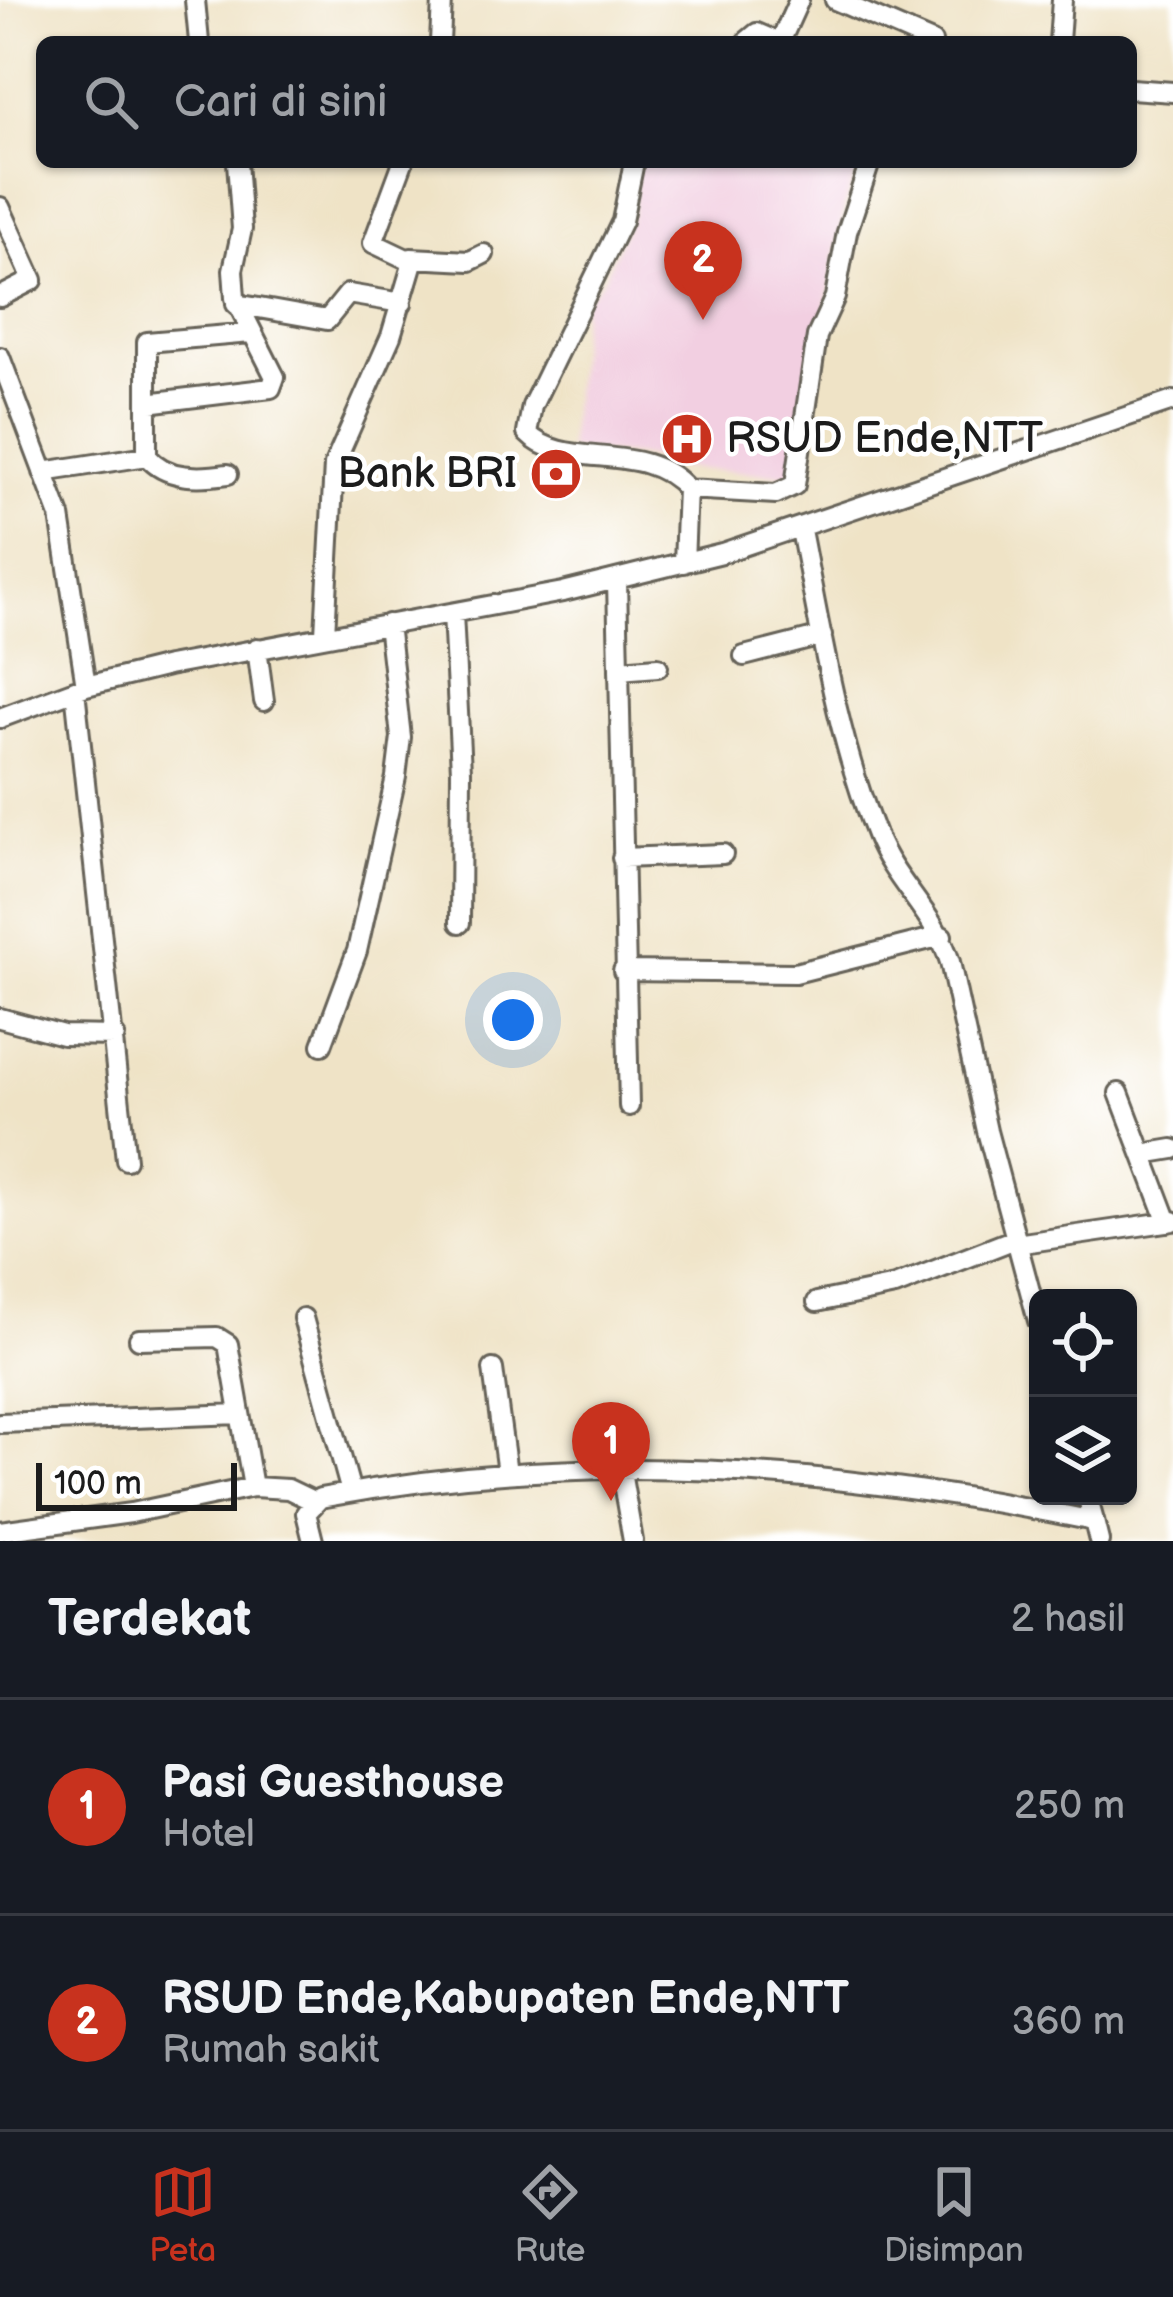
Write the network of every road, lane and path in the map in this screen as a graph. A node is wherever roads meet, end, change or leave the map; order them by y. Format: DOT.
graph roads {
  1 [pos="195,0"];
  2 [pos="442,0"];
  3 [pos="799,0"];
  4 [pos="835,0"];
  5 [pos="1062,0"];
  6 [pos="198,36"];
  7 [pos="440,36"];
  8 [pos="782,36"];
  9 [pos="918,36"];
  10 [pos="1059,36"];
  11 [pos="1137,89"];
  12 [pos="1173,92"];
  13 [pos="238,168"];
  14 [pos="401,168"];
  15 [pos="633,168"];
  16 [pos="869,168"];
  17 [pos="0,207"];
  18 [pos="484,254"];
  19 [pos="411,259"];
  20 [pos="0,297"];
  21 [pos="403,303"];
  22 [pos="236,304"];
  23 [pos="251,333"];
  24 [pos="0,357"];
  25 [pos="1173,401"];
  26 [pos="147,403"];
  27 [pos="147,456"];
  28 [pos="43,472"];
  29 [pos="228,474"];
  30 [pos="687,489"];
  31 [pos="801,530"];
  32 [pos="684,563"];
  33 [pos="617,580"];
  34 [pos="453,613"];
  35 [pos="388,624"];
  36 [pos="326,634"];
  37 [pos="822,636"];
  38 [pos="257,648"];
  39 [pos="744,656"];
  40 [pos="658,667"];
  41 [pos="619,670"];
  42 [pos="80,688"];
  43 [pos="264,700"];
  44 [pos="0,718"];
  45 [pos="723,854"];
  46 [pos="622,858"];
  47 [pos="460,923"];
  48 [pos="942,936"];
  49 [pos="623,971"];
  50 [pos="0,1018"];
  51 [pos="115,1036"];
  52 [pos="322,1045"];
  53 [pos="1120,1093"];
  54 [pos="628,1106"];
  55 [pos="1173,1150"];
  56 [pos="1143,1154"];
  57 [pos="126,1160"];
  58 [pos="1170,1222"];
  59 [pos="1016,1242"];
  60 [pos="1029,1289"];
  61 [pos="817,1302"];
  62 [pos="303,1318"];
  63 [pos="139,1339"];
  64 [pos="494,1369"];
  65 [pos="240,1414"];
  66 [pos="0,1423"];
  67 [pos="620,1466"];
  68 [pos="507,1473"];
  69 [pos="253,1487"];
  70 [pos="351,1492"];
  71 [pos="313,1501"];
  72 [pos="0,1531"];
  73 [pos="1097,1531"];
  74 [pos="313,1541"];
  75 [pos="633,1541"];
  1 -- 6 [label="street"];
  2 -- 7 [label="street"];
  3 -- 8 [label="street"];
  4 -- 9 [label="street"];
  5 -- 10 [label="street"];
  11 -- 12 [label="street"];
  13 -- 22 [label="street"];
  14 -- 19 [label="street"];
  15 -- 30 [label="street"];
  16 -- 30 [label="street"];
  17 -- 20 [label="street"];
  18 -- 19 [label="street"];
  19 -- 21 [label="street"];
  21 -- 22 [label="street"];
  21 -- 36 [label="street"];
  22 -- 23 [label="street"];
  23 -- 26 [label="street"];
  23 -- 26 [label="street"];
  24 -- 28 [label="street"];
  25 -- 31 [label="street"];
  26 -- 27 [label="street"];
  27 -- 28 [label="street"];
  27 -- 29 [label="street"];
  28 -- 42 [label="street"];
  30 -- 32 [label="street"];
  31 -- 32 [label="street"];
  31 -- 37 [label="street"];
  32 -- 33 [label="street"];
  33 -- 34 [label="street"];
  33 -- 41 [label="street"];
  34 -- 35 [label="street"];
  34 -- 47 [label="street"];
  35 -- 36 [label="street"];
  35 -- 52 [label="street"];
  36 -- 38 [label="street"];
  37 -- 39 [label="street"];
  37 -- 48 [label="street"];
  38 -- 42 [label="street"];
  38 -- 43 [label="street"];
  40 -- 41 [label="street"];
  41 -- 46 [label="street"];
  42 -- 44 [label="street"];
  42 -- 51 [label="street"];
  45 -- 46 [label="street"];
  46 -- 49 [label="street"];
  48 -- 49 [label="street"];
  48 -- 59 [label="street"];
  49 -- 54 [label="street"];
  50 -- 51 [label="street"];
  51 -- 57 [label="street"];
  53 -- 56 [label="street"];
  55 -- 56 [label="street"];
  56 -- 58 [label="street"];
  58 -- 59 [label="street"];
  59 -- 60 [label="street"];
  59 -- 61 [label="street"];
  62 -- 70 [label="street"];
  63 -- 65 [label="street"];
  64 -- 68 [label="street"];
  65 -- 66 [label="street"];
  65 -- 69 [label="street"];
  67 -- 68 [label="street"];
  67 -- 73 [label="street"];
  67 -- 75 [label="street"];
  68 -- 70 [label="street"];
  69 -- 71 [label="street"];
  69 -- 72 [label="street"];
  70 -- 71 [label="street"];
  71 -- 74 [label="street"];
}
